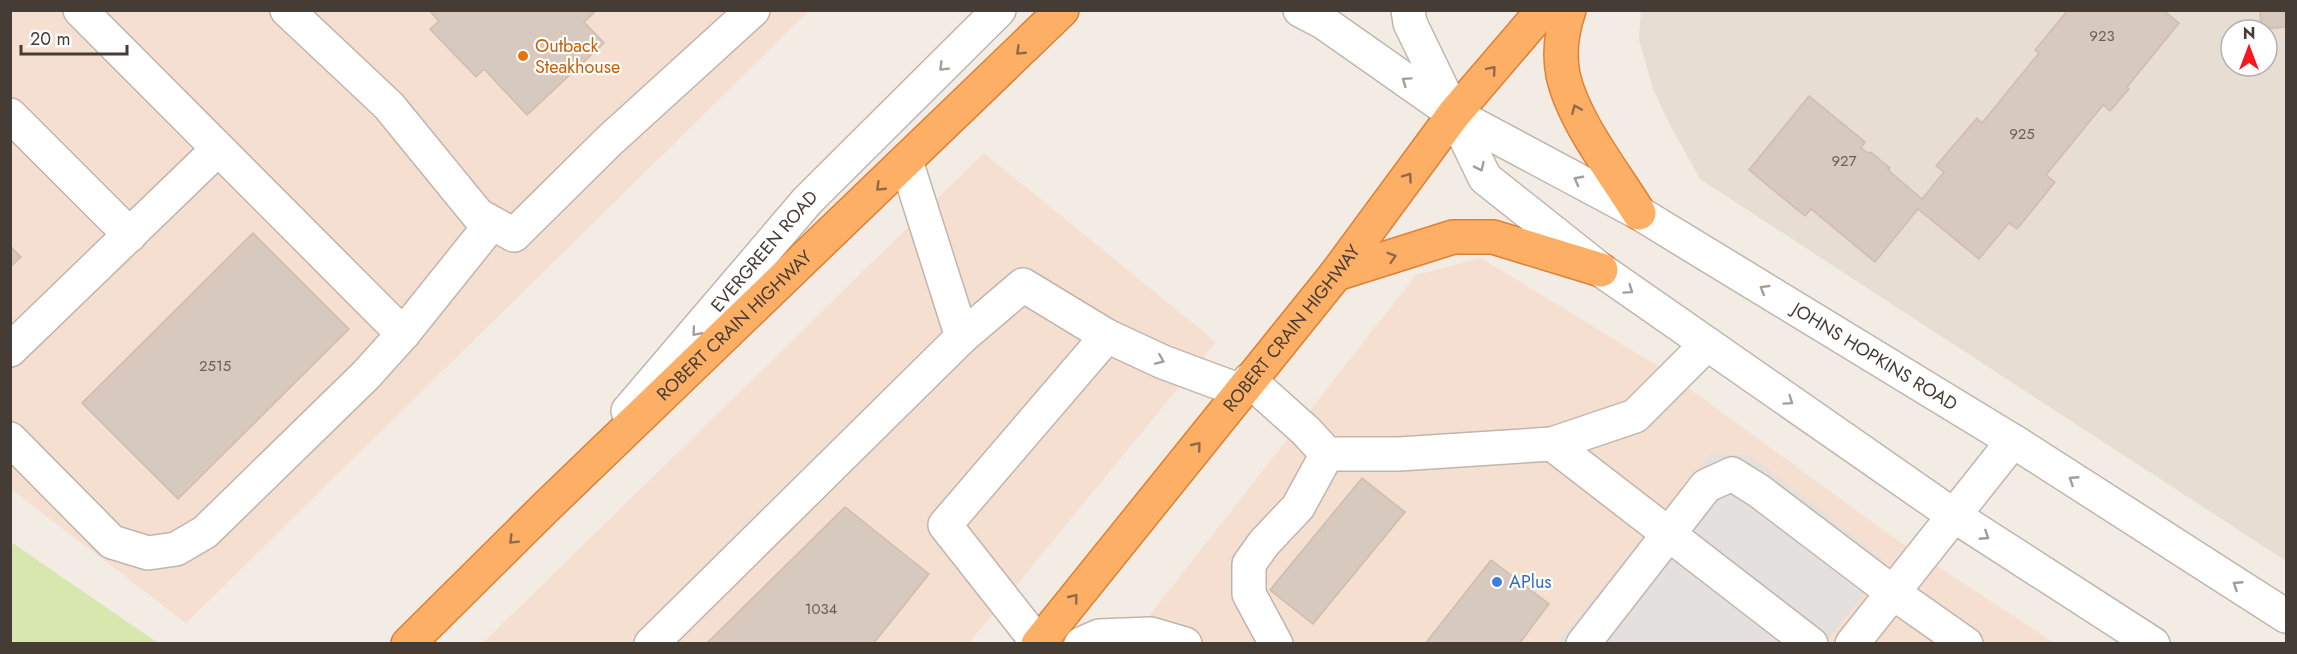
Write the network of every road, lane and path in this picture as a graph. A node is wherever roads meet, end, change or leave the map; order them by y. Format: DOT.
graph roads {
  1 [pos="80,10"];
  2 [pos="287,10"];
  3 [pos="753,10"];
  4 [pos="999,10"];
  5 [pos="1062,10"];
  6 [pos="1300,10"];
  7 [pos="1408,10"];
  8 [pos="1543,10"];
  9 [pos="1569,10"];
  10 [pos="1454,114"];
  11 [pos="10,115"];
  12 [pos="219,149"];
  13 [pos="906,161"];
  14 [pos="1639,213"];
  15 [pos="492,223"];
  16 [pos="130,235"];
  17 [pos="1601,270"];
  18 [pos="1336,274"];
  19 [pos="403,334"];
  20 [pos="1107,336"];
  21 [pos="962,337"];
  22 [pos="1707,344"];
  23 [pos="10,350"];
  24 [pos="1245,386"];
  25 [pos="10,439"];
  26 [pos="2013,441"];
  27 [pos="1552,444"];
  28 [pos="1327,454"];
  29 [pos="545,508"];
  30 [pos="1953,515"];
  31 [pos="1670,535"];
  32 [pos="1892,592"];
  33 [pos="2286,616"];
  34 [pos="1038,643"];
  35 [pos="408,644"];
  36 [pos="651,644"];
  37 [pos="1081,644"];
  38 [pos="1185,644"];
  39 [pos="1276,644"];
  40 [pos="1583,644"];
  41 [pos="1811,644"];
  42 [pos="1852,644"];
  43 [pos="1966,644"];
  44 [pos="2153,644"];
  1 -- 12 [label="street"];
  2 -- 15 [label="street"];
  3 -- 15 [label="street"];
  4 -- 29 [label="street, EVERGREEN ROAD, one-way"];
  5 -- 13 [label="highway, ROBERT CRAIN HIGHWAY, one-way"];
  10 -- 6 [label="street, JOHNS HOPKINS ROAD, one-way"];
  7 -- 10 [label="street, JOHNS HOPKINS ROAD"];
  10 -- 8 [label="highway, ROBERT CRAIN HIGHWAY, one-way"];
  14 -- 9 [label="highway, one-way"];
  14 -- 10 [label="street, JOHNS HOPKINS ROAD, one-way"];
  10 -- 17 [label="street, JOHNS HOPKINS ROAD, one-way"];
  18 -- 10 [label="highway, ROBERT CRAIN HIGHWAY, one-way"];
  11 -- 16 [label="street"];
  12 -- 16 [label="street"];
  12 -- 19 [label="street"];
  13 -- 21 [label="street"];
  13 -- 29 [label="highway, ROBERT CRAIN HIGHWAY, one-way"];
  26 -- 14 [label="street, JOHNS HOPKINS ROAD, one-way"];
  15 -- 19 [label="street"];
  16 -- 23 [label="street"];
  18 -- 17 [label="highway, one-way"];
  17 -- 22 [label="street, JOHNS HOPKINS ROAD, one-way"];
  18 -- 24 [label="highway, ROBERT CRAIN HIGHWAY"];
  19 -- 25 [label="street"];
  20 -- 21 [label="street"];
  20 -- 24 [label="street, one-way"];
  20 -- 34 [label="street"];
  21 -- 36 [label="street"];
  22 -- 27 [label="street"];
  22 -- 30 [label="street, JOHNS HOPKINS ROAD, one-way"];
  24 -- 28 [label="street"];
  34 -- 24 [label="highway, ROBERT CRAIN HIGHWAY, one-way"];
  26 -- 30 [label="street"];
  33 -- 26 [label="street, JOHNS HOPKINS ROAD, one-way"];
  27 -- 28 [label="street"];
  27 -- 31 [label="street"];
  28 -- 39 [label="street"];
  29 -- 35 [label="highway, ROBERT CRAIN HIGHWAY, one-way"];
  30 -- 32 [label="street"];
  30 -- 44 [label="street, JOHNS HOPKINS ROAD, one-way"];
  31 -- 32 [label="street"];
  31 -- 40 [label="street"];
  31 -- 41 [label="street"];
  32 -- 42 [label="street"];
  32 -- 43 [label="street"];
  37 -- 38 [label="street"];
}
